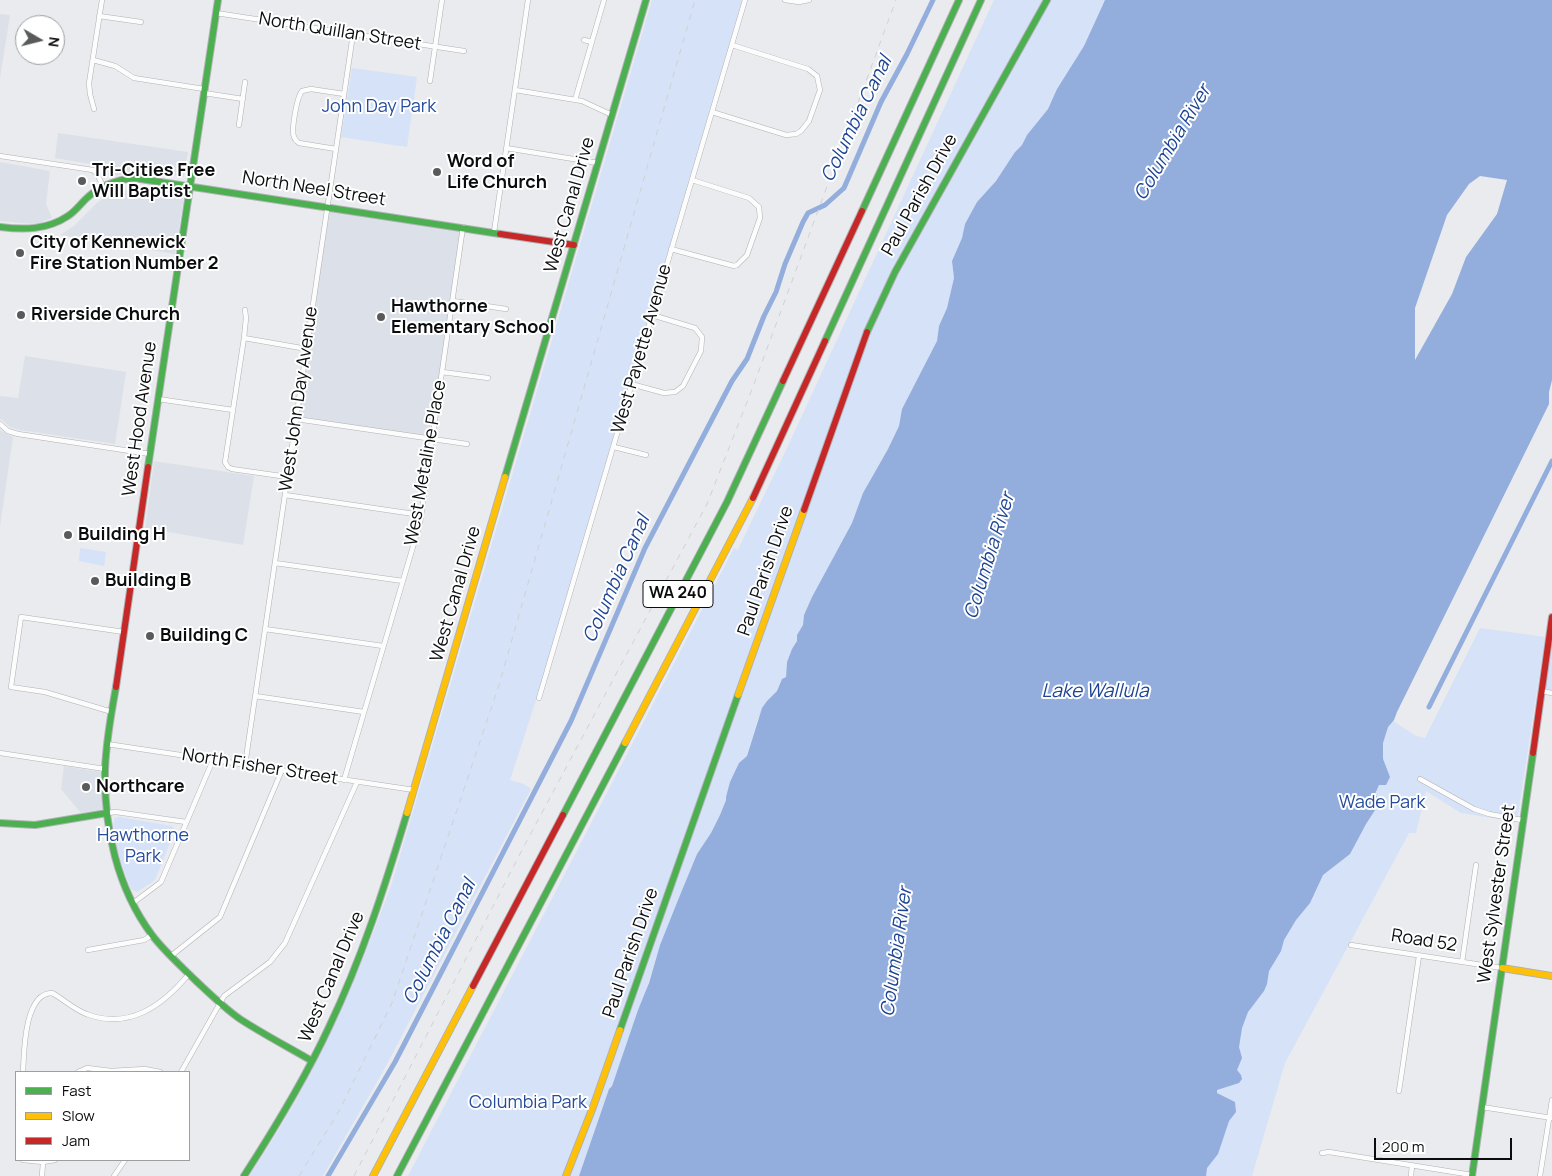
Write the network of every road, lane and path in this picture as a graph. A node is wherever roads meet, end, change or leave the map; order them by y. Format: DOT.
graph roads {
  1 [pos="102,0"];
  2 [pos="218,0"];
  3 [pos="442,0"];
  4 [pos="528,0"];
  5 [pos="604,0"];
  6 [pos="646,0"];
  7 [pos="745,0"];
  8 [pos="786,0"];
  9 [pos="809,0"];
  10 [pos="959,0"];
  11 [pos="981,0"];
  12 [pos="1047,0"];
  13 [pos="216,14"];
  14 [pos="99,16"];
  15 [pos="141,22"];
  16 [pos="353,34"];
  17 [pos="584,40"];
  18 [pos="592,42"];
  19 [pos="732,45"];
  20 [pos="436,47"];
  21 [pos="464,51"];
  22 [pos="93,60"];
  23 [pos="430,81"];
  24 [pos="245,82"];
  25 [pos="515,90"];
  26 [pos="204,91"];
  27 [pos="344,94"];
  28 [pos="243,99"];
  29 [pos="575,100"];
  30 [pos="94,109"];
  31 [pos="712,112"];
  32 [pos="612,115"];
  33 [pos="239,125"];
  34 [pos="506,148"];
  35 [pos="336,149"];
  36 [pos="0,156"];
  37 [pos="598,163"];
  38 [pos="692,180"];
  39 [pos="190,185"];
  40 [pos="103,186"];
  41 [pos="328,206"];
  42 [pos="0,227"];
  43 [pos="463,227"];
  44 [pos="494,232"];
  45 [pos="574,245"];
  46 [pos="670,249"];
  47 [pos="453,301"];
  48 [pos="506,309"];
  49 [pos="245,310"];
  50 [pos="652,315"];
  51 [pos="244,338"];
  52 [pos="307,349"];
  53 [pos="442,372"];
  54 [pos="488,378"];
  55 [pos="631,384"];
  56 [pos="158,399"];
  57 [pos="233,410"];
  58 [pos="296,419"];
  59 [pos="0,424"];
  60 [pos="432,439"];
  61 [pos="467,444"];
  62 [pos="614,447"];
  63 [pos="150,454"];
  64 [pos="646,456"];
  65 [pos="288,476"];
  66 [pos="285,495"];
  67 [pos="421,515"];
  68 [pos="275,563"];
  69 [pos="403,581"];
  70 [pos="1552,617"];
  71 [pos="265,629"];
  72 [pos="124,632"];
  73 [pos="383,646"];
  74 [pos="1541,691"];
  75 [pos="1552,693"];
  76 [pos="255,696"];
  77 [pos="539,698"];
  78 [pos="112,712"];
  79 [pos="364,712"];
  80 [pos="107,744"];
  81 [pos="0,753"];
  82 [pos="213,760"];
  83 [pos="245,765"];
  84 [pos="105,768"];
  85 [pos="282,770"];
  86 [pos="1420,778"];
  87 [pos="344,780"];
  88 [pos="356,782"];
  89 [pos="414,790"];
  90 [pos="107,813"];
  91 [pos="1522,820"];
  92 [pos="186,822"];
  93 [pos="0,823"];
  94 [pos="1476,865"];
  95 [pos="132,903"];
  96 [pos="152,935"];
  97 [pos="1351,945"];
  98 [pos="88,950"];
  99 [pos="171,956"];
  100 [pos="1418,956"];
  101 [pos="1462,962"];
  102 [pos="1502,968"];
  103 [pos="189,974"];
  104 [pos="1552,976"];
  105 [pos="219,1003"];
  106 [pos="458,1060"];
  107 [pos="312,1061"];
  108 [pos="23,1071"];
  109 [pos="81,1071"];
  110 [pos="111,1071"];
  111 [pos="111,1071"];
  112 [pos="155,1071"];
  113 [pos="182,1071"];
  114 [pos="1398,1091"];
  115 [pos="1552,1100"];
  116 [pos="1482,1107"];
  117 [pos="1551,1118"];
  118 [pos="1322,1153"];
  119 [pos="34,1161"];
  120 [pos="50,1161"];
  121 [pos="124,1161"];
  122 [pos="44,1162"];
  123 [pos="1412,1165"];
  124 [pos="1472,1175"];
  125 [pos="42,1176"];
  126 [pos="114,1176"];
  127 [pos="244,1176"];
  128 [pos="373,1176"];
  129 [pos="397,1176"];
  130 [pos="402,1176"];
  131 [pos="566,1176"];
  132 [pos="1411,1176"];
  133 [pos="1540,1176"];
  1 -- 14 [label="street"];
  2 -- 13 [label="main road, West Hood Avenue"];
  3 -- 20 [label="street"];
  4 -- 25 [label="street"];
  5 -- 18 [label="street"];
  6 -- 32 [label="main road, West Canal Drive"];
  7 -- 19 [label="street, West Payette Avenue"];
  8 -- 9 [label="street"];
  10 -- 128 [label="main road, WA 240"];
  11 -- 106 [label="main road, WA 240"];
  12 -- 131 [label="main road, Paul Parish Drive"];
  13 -- 16 [label="street, North Quillan Street"];
  13 -- 26 [label="main road, West Hood Avenue"];
  14 -- 15 [label="street"];
  14 -- 22 [label="street"];
  16 -- 20 [label="street, North Quillan Street"];
  16 -- 27 [label="street, West John Day Avenue"];
  17 -- 18 [label="street"];
  18 -- 29 [label="street"];
  19 -- 31 [label="street, West Payette Avenue"];
  19 -- 31 [label="street"];
  20 -- 21 [label="street, North Quillan Street"];
  20 -- 23 [label="street"];
  22 -- 26 [label="street"];
  22 -- 30 [label="street"];
  24 -- 28 [label="street"];
  25 -- 29 [label="street"];
  25 -- 34 [label="street"];
  26 -- 28 [label="street"];
  26 -- 39 [label="main road, West Hood Avenue"];
  27 -- 35 [label="street, West John Day Avenue"];
  27 -- 35 [label="street"];
  28 -- 33 [label="street"];
  29 -- 32 [label="street"];
  31 -- 38 [label="street, West Payette Avenue"];
  32 -- 37 [label="main road, West Canal Drive"];
  34 -- 37 [label="street"];
  34 -- 44 [label="street"];
  35 -- 41 [label="street, West John Day Avenue"];
  36 -- 40 [label="street"];
  37 -- 45 [label="main road, West Canal Drive"];
  38 -- 46 [label="street, West Payette Avenue"];
  38 -- 46 [label="street"];
  39 -- 40 [label="main road, North Neel Street"];
  39 -- 41 [label="main road, North Neel Street"];
  39 -- 56 [label="main road, West Hood Avenue"];
  40 -- 42 [label="main road"];
  41 -- 43 [label="main road, North Neel Street"];
  41 -- 52 [label="street, West John Day Avenue"];
  43 -- 44 [label="main road, North Neel Street"];
  43 -- 47 [label="street, West Metaline Place"];
  44 -- 45 [label="main road, North Neel Street"];
  45 -- 89 [label="main road, West Canal Drive"];
  46 -- 50 [label="street, West Payette Avenue"];
  47 -- 48 [label="street"];
  47 -- 53 [label="street, West Metaline Place"];
  49 -- 51 [label="street"];
  50 -- 55 [label="street, West Payette Avenue"];
  50 -- 55 [label="street"];
  51 -- 52 [label="street"];
  51 -- 57 [label="street"];
  52 -- 58 [label="street, West John Day Avenue"];
  53 -- 54 [label="street"];
  53 -- 60 [label="street, West Metaline Place"];
  55 -- 62 [label="street, West Payette Avenue"];
  56 -- 57 [label="street"];
  56 -- 63 [label="main road, West Hood Avenue"];
  57 -- 65 [label="street"];
  58 -- 60 [label="street"];
  58 -- 65 [label="street, West John Day Avenue"];
  59 -- 63 [label="street"];
  60 -- 61 [label="street"];
  60 -- 67 [label="street, West Metaline Place"];
  62 -- 64 [label="street"];
  62 -- 77 [label="street, West Payette Avenue"];
  63 -- 72 [label="main road, West Hood Avenue"];
  65 -- 66 [label="street, West John Day Avenue"];
  66 -- 67 [label="street"];
  66 -- 68 [label="street, West John Day Avenue"];
  67 -- 69 [label="street, West Metaline Place"];
  68 -- 69 [label="street"];
  68 -- 71 [label="street, West John Day Avenue"];
  69 -- 73 [label="street, West Metaline Place"];
  70 -- 74 [label="main road, West Sylvester Street"];
  71 -- 73 [label="street"];
  71 -- 76 [label="street, West John Day Avenue"];
  72 -- 78 [label="main road, West Hood Avenue"];
  72 -- 78 [label="street"];
  73 -- 79 [label="street, West Metaline Place"];
  74 -- 75 [label="street"];
  74 -- 91 [label="main road, West Sylvester Street"];
  76 -- 79 [label="street"];
  76 -- 83 [label="street, West John Day Avenue"];
  78 -- 80 [label="main road, West Hood Avenue"];
  79 -- 87 [label="street, West Metaline Place"];
  80 -- 82 [label="street, North Fisher Street"];
  80 -- 84 [label="main road, West Hood Avenue"];
  81 -- 84 [label="street"];
  82 -- 83 [label="street, North Fisher Street"];
  82 -- 92 [label="street"];
  83 -- 85 [label="street, North Fisher Street"];
  84 -- 90 [label="main road, West Hood Avenue"];
  85 -- 87 [label="street, North Fisher Street"];
  85 -- 99 [label="street"];
  86 -- 91 [label="street"];
  87 -- 88 [label="street, North Fisher Street"];
  88 -- 89 [label="street, North Fisher Street"];
  88 -- 105 [label="street"];
  89 -- 107 [label="main road, West Canal Drive"];
  90 -- 92 [label="street"];
  90 -- 93 [label="main road"];
  90 -- 95 [label="main road, West Hood Avenue"];
  91 -- 102 [label="main road, West Sylvester Street"];
  92 -- 95 [label="street"];
  94 -- 101 [label="street"];
  95 -- 96 [label="main road, West Hood Avenue"];
  96 -- 98 [label="street"];
  96 -- 99 [label="main road, West Hood Avenue"];
  97 -- 100 [label="street, Road 52"];
  99 -- 103 [label="main road, West Hood Avenue"];
  100 -- 101 [label="street, Road 52"];
  100 -- 114 [label="street"];
  101 -- 102 [label="street, Road 52"];
  102 -- 104 [label="main road, Road 52"];
  102 -- 116 [label="main road, West Sylvester Street"];
  103 -- 105 [label="main road, West Hood Avenue"];
  103 -- 108 [label="street"];
  105 -- 107 [label="main road, West Hood Avenue"];
  105 -- 113 [label="street"];
  106 -- 129 [label="main road, WA 240"];
  106 -- 130 [label="main road"];
  107 -- 127 [label="main road, West Canal Drive"];
  109 -- 110 [label="street"];
  111 -- 112 [label="street"];
  115 -- 117 [label="street"];
  116 -- 117 [label="street"];
  116 -- 124 [label="main road, West Sylvester Street"];
  117 -- 133 [label="street"];
  118 -- 123 [label="street"];
  119 -- 122 [label="street"];
  120 -- 122 [label="street"];
  121 -- 126 [label="street"];
  122 -- 125 [label="street"];
  123 -- 124 [label="street"];
  123 -- 132 [label="street"];
}
